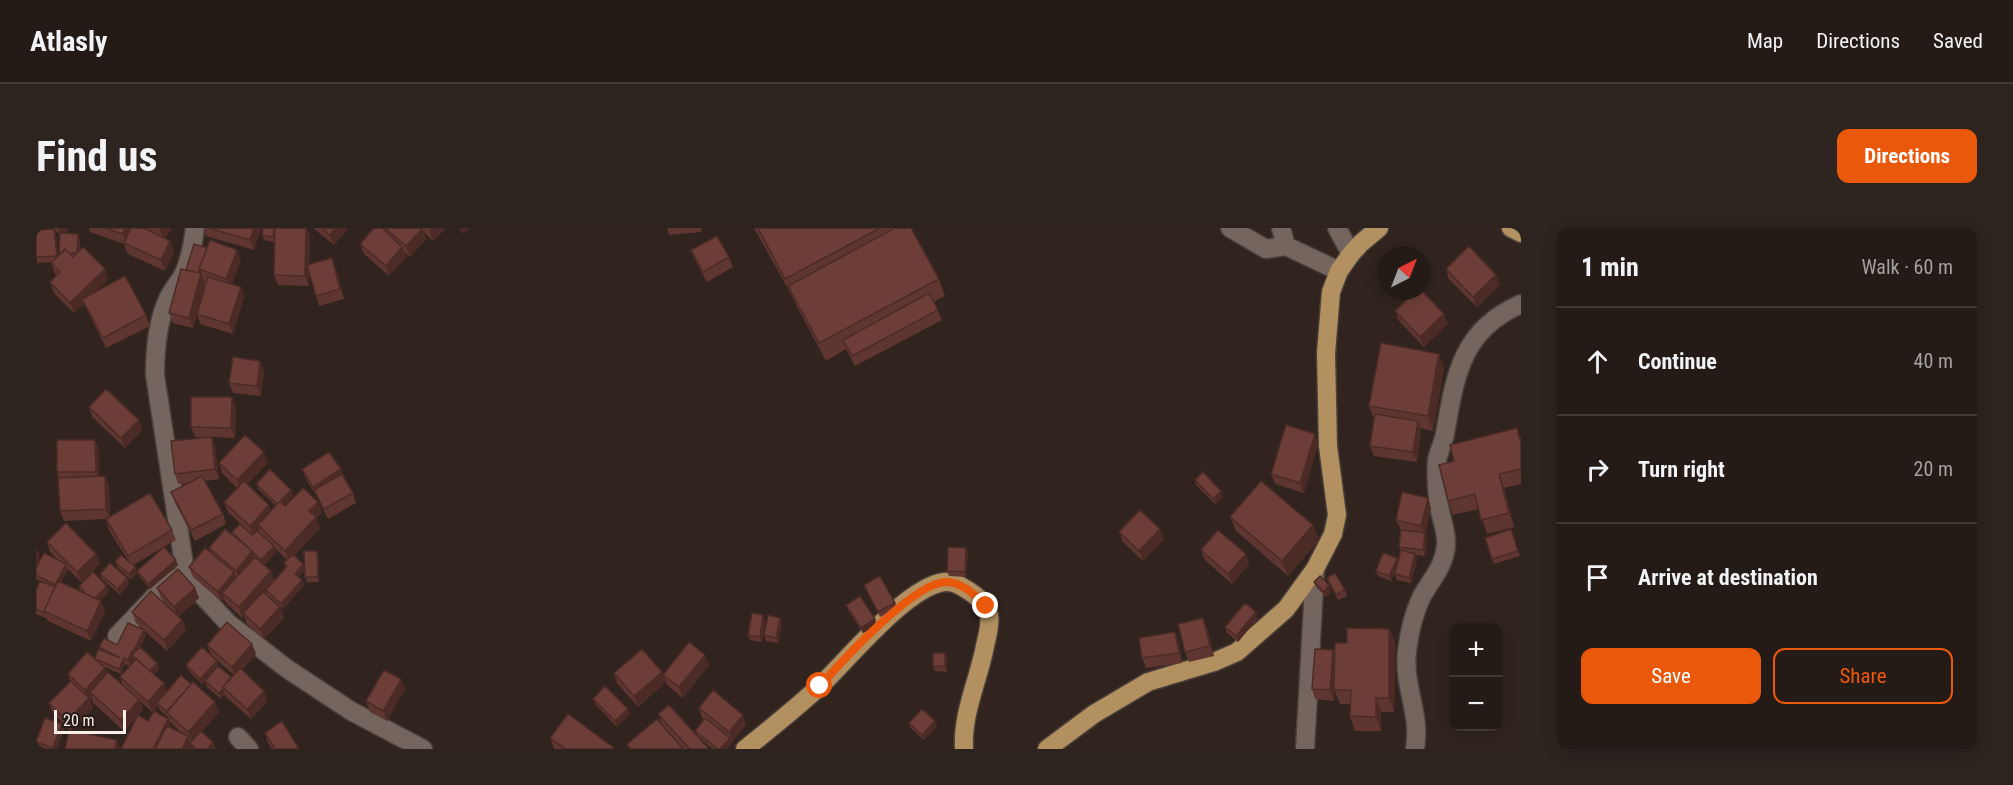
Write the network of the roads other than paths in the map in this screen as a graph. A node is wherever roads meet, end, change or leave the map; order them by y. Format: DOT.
graph roads {
  1 [pos="195,228"];
  2 [pos="1230,228"];
  3 [pos="1337,228"];
  4 [pos="1379,228"];
  5 [pos="1511,228"];
  6 [pos="1521,232"];
  7 [pos="1283,237"];
  8 [pos="1351,254"];
  9 [pos="1339,271"];
  10 [pos="1521,304"];
  11 [pos="1315,569"];
  12 [pos="185,571"];
  13 [pos="117,636"];
  14 [pos="423,749"];
  15 [pos="745,749"];
  16 [pos="964,749"];
  17 [pos="1047,749"];
  18 [pos="1305,749"];
  19 [pos="1415,749"];
  1 -- 12 [label="street"];
  2 -- 7 [label="street"];
  3 -- 8 [label="street"];
  4 -- 8 [label="main road"];
  5 -- 6 [label="main road"];
  7 -- 9 [label="street"];
  8 -- 9 [label="main road"];
  9 -- 11 [label="main road"];
  10 -- 19 [label="street"];
  11 -- 17 [label="main road"];
  11 -- 18 [label="street"];
  12 -- 13 [label="street"];
  12 -- 14 [label="street"];
  15 -- 16 [label="main road"];
}
